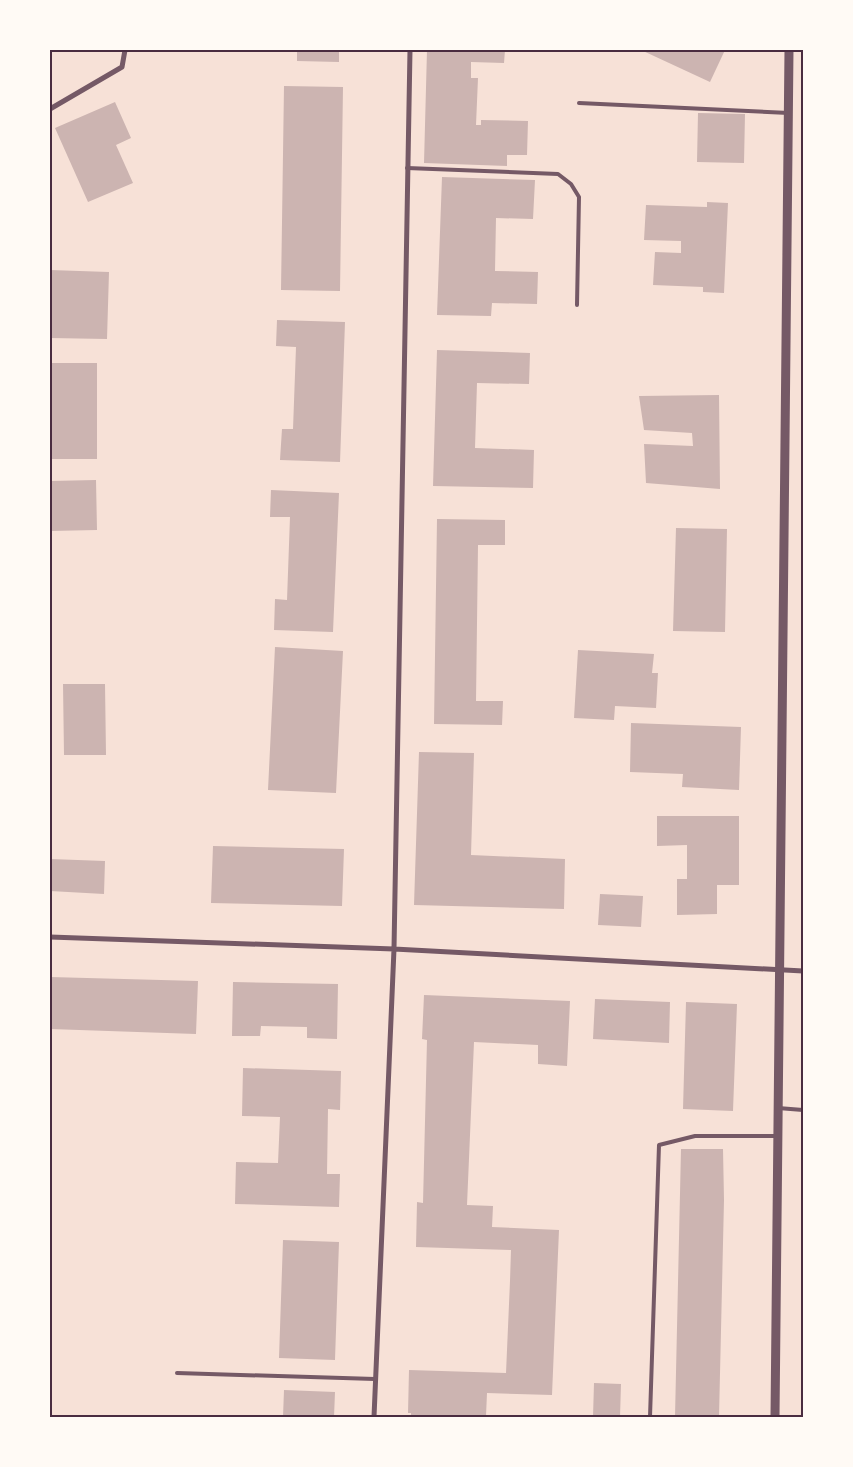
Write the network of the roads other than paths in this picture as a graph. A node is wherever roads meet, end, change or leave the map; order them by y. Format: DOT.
graph roads {
  1 [pos="125,50"];
  2 [pos="410,50"];
  3 [pos="789,50"];
  4 [pos="579,103"];
  5 [pos="50,109"];
  6 [pos="789,113"];
  7 [pos="407,168"];
  8 [pos="577,305"];
  9 [pos="50,937"];
  10 [pos="394,949"];
  11 [pos="779,969"];
  12 [pos="803,971"];
  13 [pos="778,1108"];
  14 [pos="803,1110"];
  15 [pos="778,1136"];
  16 [pos="177,1373"];
  17 [pos="375,1379"];
  18 [pos="374,1417"];
  19 [pos="650,1417"];
  20 [pos="775,1417"];
  1 -- 5 [label="street"];
  2 -- 7 [label="street"];
  3 -- 6 [label="street"];
  4 -- 6 [label="lane"];
  6 -- 11 [label="street"];
  7 -- 8 [label="lane"];
  7 -- 10 [label="street"];
  9 -- 10 [label="street"];
  10 -- 11 [label="street"];
  10 -- 17 [label="street"];
  11 -- 12 [label="street"];
  11 -- 13 [label="street"];
  13 -- 14 [label="lane"];
  13 -- 15 [label="street"];
  15 -- 19 [label="lane"];
  15 -- 20 [label="street"];
  16 -- 17 [label="lane"];
  17 -- 18 [label="street"];
}
